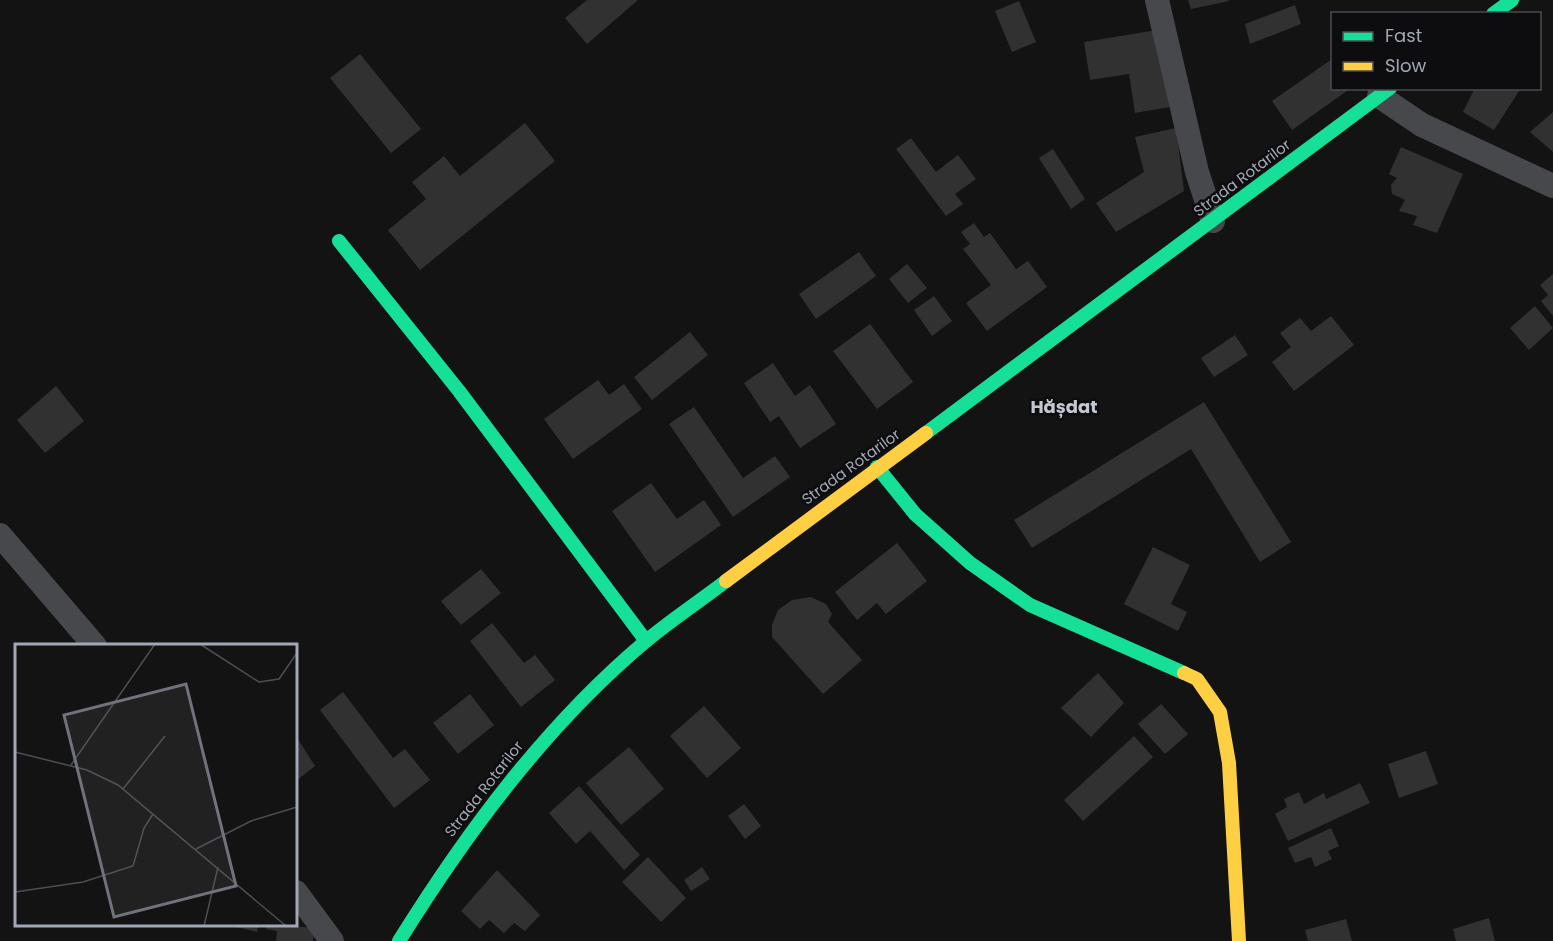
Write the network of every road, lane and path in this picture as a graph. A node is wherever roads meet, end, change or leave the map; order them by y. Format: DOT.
graph roads {
  1 [pos="1156,0"];
  2 [pos="1512,0"];
  3 [pos="1496,12"];
  4 [pos="1384,92"];
  5 [pos="1553,186"];
  6 [pos="1213,220"];
  7 [pos="339,241"];
  8 [pos="877,467"];
  9 [pos="0,535"];
  10 [pos="646,641"];
  11 [pos="94,644"];
  12 [pos="297,893"];
  13 [pos="332,941"];
  14 [pos="399,941"];
  15 [pos="1239,941"];
  1 -- 6 [label="street"];
  2 -- 3 [label="main road"];
  4 -- 5 [label="street"];
  4 -- 6 [label="main road, Strada Rotarilor"];
  6 -- 8 [label="main road, Strada Rotarilor"];
  7 -- 10 [label="main road"];
  8 -- 10 [label="main road, Strada Rotarilor"];
  8 -- 15 [label="main road"];
  9 -- 11 [label="street"];
  10 -- 14 [label="main road, Strada Rotarilor"];
  12 -- 13 [label="street"];
}
